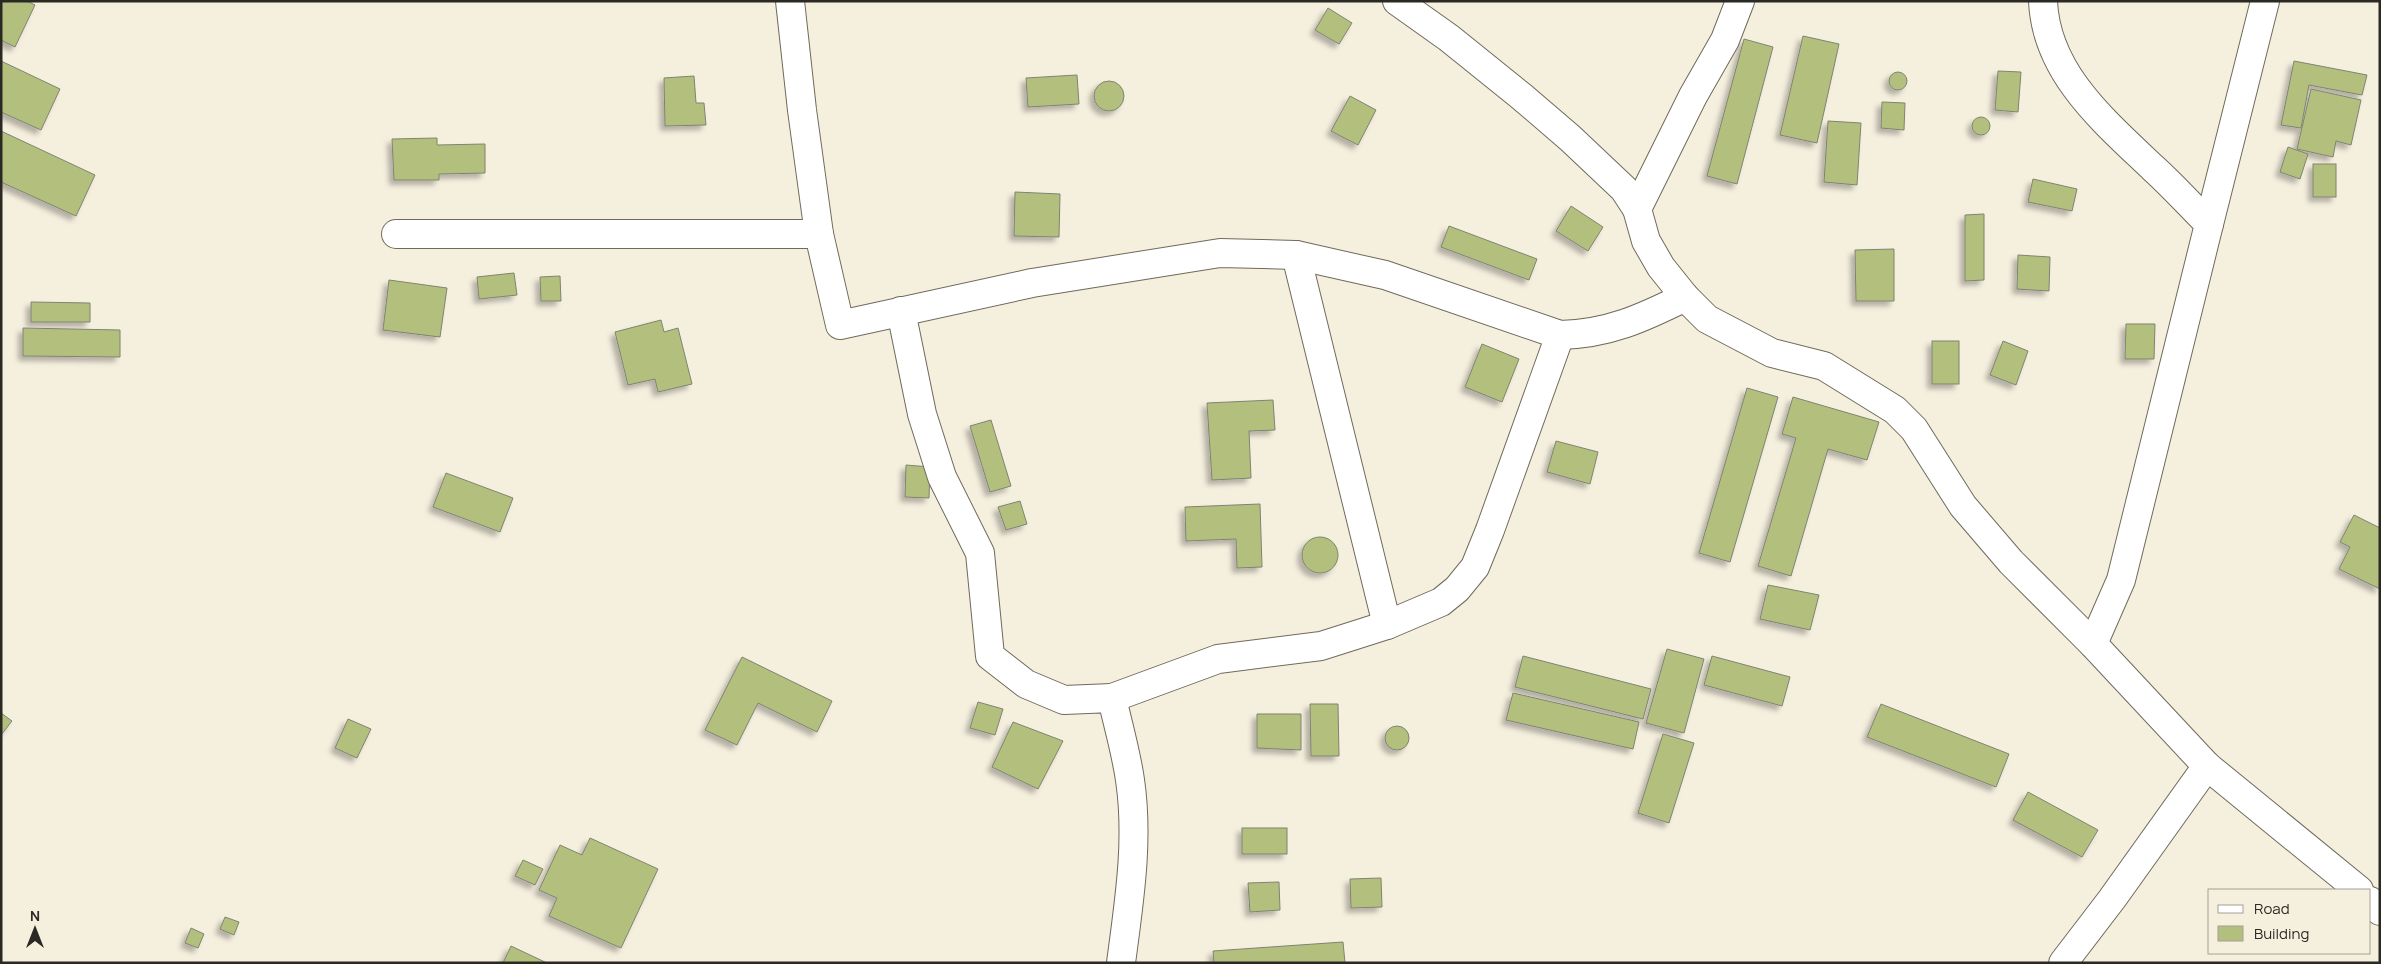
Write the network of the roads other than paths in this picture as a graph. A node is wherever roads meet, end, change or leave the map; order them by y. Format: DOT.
graph roads {
  1 [pos="790,1"];
  2 [pos="1397,1"];
  3 [pos="1740,1"];
  4 [pos="2043,1"];
  5 [pos="2265,1"];
  6 [pos="1637,209"];
  7 [pos="2209,224"];
  8 [pos="396,234"];
  9 [pos="819,234"];
  10 [pos="1296,255"];
  11 [pos="1685,297"];
  12 [pos="900,311"];
  13 [pos="1560,335"];
  14 [pos="1387,625"];
  15 [pos="2093,644"];
  16 [pos="1112,698"];
  17 [pos="2207,766"];
  18 [pos="2358,889"];
  19 [pos="2371,902"];
  20 [pos="2380,911"];
  21 [pos="1121,963"];
  22 [pos="2063,963"];
  1 -- 9 [label="street"];
  2 -- 6 [label="street"];
  3 -- 6 [label="street"];
  4 -- 7 [label="street"];
  5 -- 7 [label="street"];
  6 -- 11 [label="street"];
  7 -- 15 [label="street"];
  8 -- 9 [label="street"];
  9 -- 12 [label="street"];
  10 -- 12 [label="street"];
  10 -- 13 [label="street"];
  10 -- 14 [label="street"];
  11 -- 13 [label="street"];
  11 -- 15 [label="street"];
  12 -- 16 [label="street"];
  13 -- 14 [label="street"];
  14 -- 16 [label="street"];
  15 -- 17 [label="street"];
  16 -- 21 [label="street"];
  17 -- 18 [label="street"];
  17 -- 22 [label="street"];
  19 -- 20 [label="street"];
}
